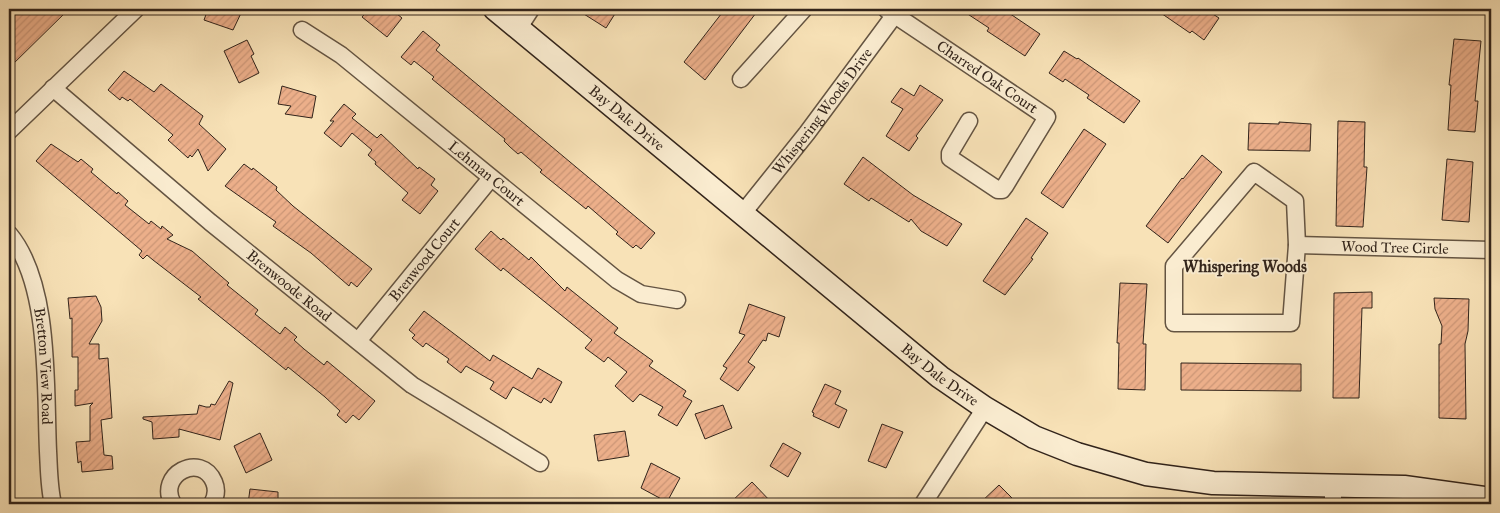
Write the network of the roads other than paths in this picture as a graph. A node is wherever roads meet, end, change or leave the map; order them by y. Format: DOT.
graph roads {
  1 [pos="136,9"];
  2 [pos="494,9"];
  3 [pos="531,9"];
  4 [pos="804,9"];
  5 [pos="893,11"];
  6 [pos="518,29"];
  7 [pos="302,30"];
  8 [pos="741,79"];
  9 [pos="53,88"];
  10 [pos="970,121"];
  11 [pos="9,131"];
  12 [pos="491,178"];
  13 [pos="743,213"];
  14 [pos="9,234"];
  15 [pos="1296,245"];
  16 [pos="1491,250"];
  17 [pos="677,300"];
  18 [pos="358,341"];
  19 [pos="985,408"];
  20 [pos="540,463"];
  21 [pos="1333,494"];
  22 [pos="1491,500"];
  23 [pos="53,504"];
  24 [pos="172,504"];
  25 [pos="212,504"];
  26 [pos="923,504"];
  1 -- 9 [label="street"];
  2 -- 6 [label="street, Bay Dale Drive"];
  3 -- 6 [label="street"];
  4 -- 8 [label="street"];
  5 -- 10 [label="street, Charred Oak Court"];
  5 -- 13 [label="street, Whispering Woods Drive"];
  6 -- 13 [label="street, Bay Dale Drive"];
  7 -- 12 [label="street, Lehman Court"];
  9 -- 11 [label="street"];
  9 -- 18 [label="street, Brenwoode Road"];
  12 -- 17 [label="street, Lehman Court"];
  12 -- 18 [label="street, Brenwood Court"];
  13 -- 19 [label="street, Bay Dale Drive"];
  14 -- 23 [label="street, Bretton View Road"];
  15 -- 15 [label="street"];
  15 -- 16 [label="street, Wood Tree Circle"];
  18 -- 20 [label="street, Brenwoode Road"];
  19 -- 21 [label="street, Bay Dale Drive"];
  19 -- 26 [label="street"];
  21 -- 22 [label="street, Bay Dale Drive"];
  24 -- 25 [label="street"];
}
